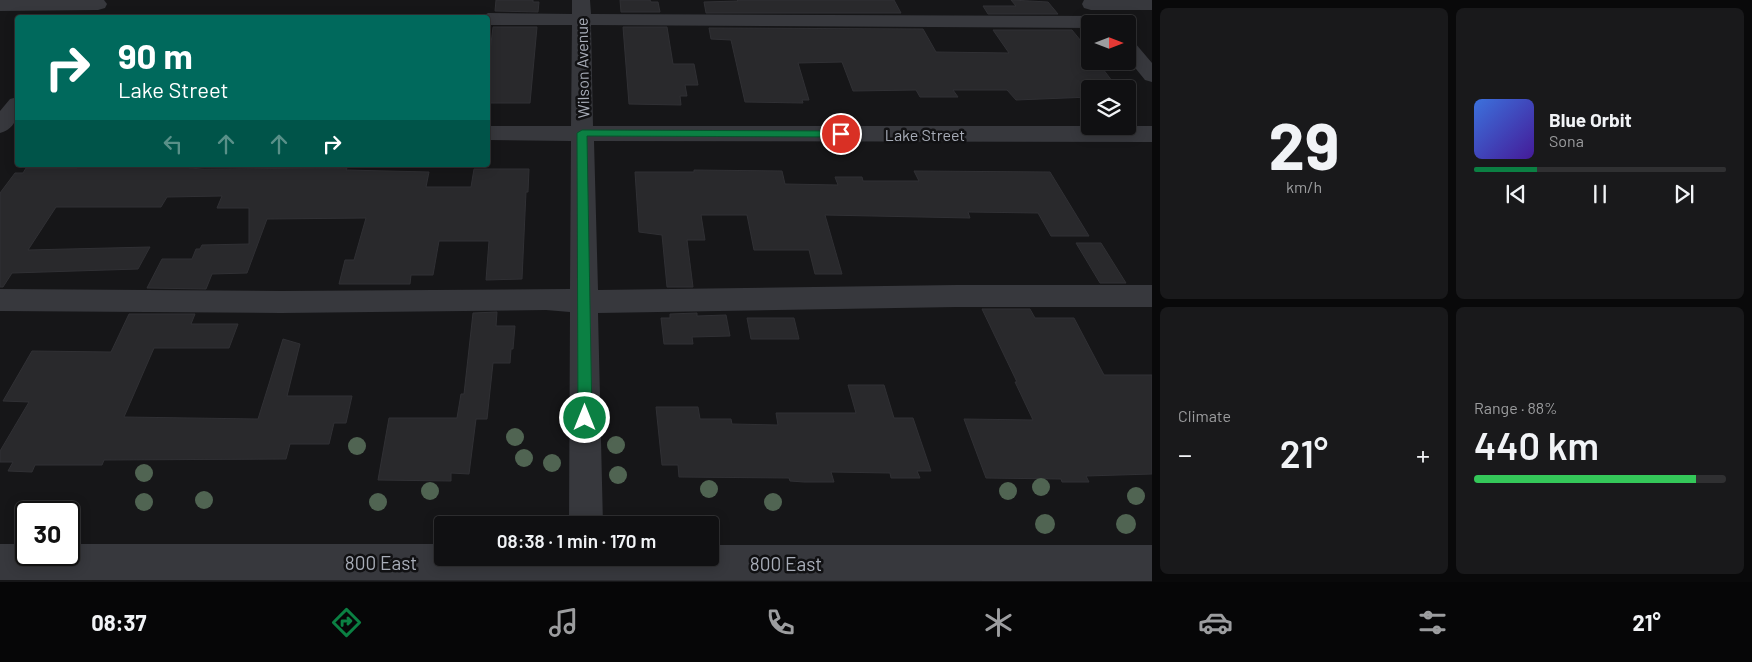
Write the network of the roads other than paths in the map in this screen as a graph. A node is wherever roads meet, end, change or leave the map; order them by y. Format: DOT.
graph roads {
  1 [pos="51,2"];
  2 [pos="1089,2"];
  3 [pos="1152,4"];
  4 [pos="0,5"];
  5 [pos="581,10"];
  6 [pos="94,11"];
  7 [pos="1100,15"];
  8 [pos="490,19"];
  9 [pos="1081,22"];
  10 [pos="1136,57"];
  11 [pos="1152,76"];
  12 [pos="15,112"];
  13 [pos="490,133"];
  14 [pos="582,133"];
  15 [pos="6,134"];
  16 [pos="1152,134"];
  17 [pos="1152,296"];
  18 [pos="0,300"];
  19 [pos="584,301"];
  20 [pos="586,516"];
  21 [pos="0,562"];
  22 [pos="1152,563"];
  23 [pos="719,565"];
  24 [pos="596,566"];
  25 [pos="346,572"];
  1 -- 4 [label="street"];
  1 -- 6 [label="street"];
  2 -- 3 [label="street"];
  2 -- 7 [label="street"];
  5 -- 8 [label="street"];
  5 -- 9 [label="street"];
  5 -- 14 [label="street, Wilson Avenue"];
  10 -- 11 [label="street"];
  12 -- 15 [label="street"];
  13 -- 14 [label="street, Lake Street"];
  14 -- 16 [label="street, Lake Street"];
  14 -- 19 [label="street, Wilson Avenue"];
  17 -- 19 [label="street"];
  18 -- 19 [label="street"];
  19 -- 20 [label="street, Wilson Avenue"];
  21 -- 25 [label="street, 800 East"];
  22 -- 23 [label="street, 800 East"];
  24 -- 25 [label="street, 800 East"];
}
